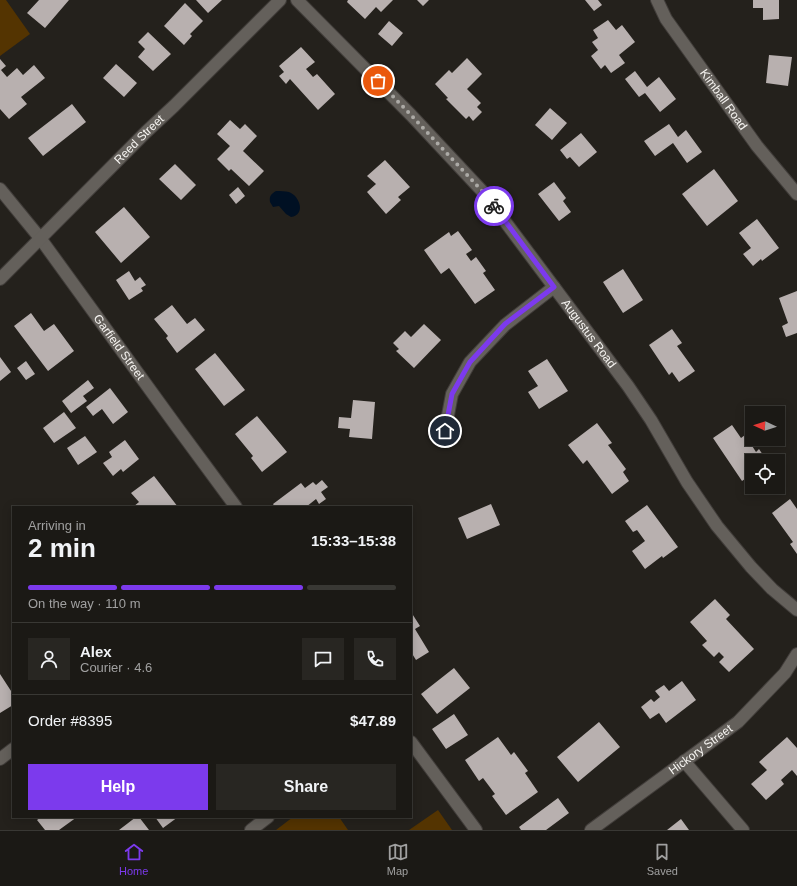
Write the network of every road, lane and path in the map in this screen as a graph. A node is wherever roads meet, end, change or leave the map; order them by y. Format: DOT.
graph roads {
  1 [pos="280,0"];
  2 [pos="297,0"];
  3 [pos="657,0"];
  4 [pos="0,189"];
  5 [pos="797,194"];
  6 [pos="40,238"];
  7 [pos="0,279"];
  8 [pos="554,287"];
  9 [pos="445,431"];
  10 [pos="235,506"];
  11 [pos="797,610"];
  12 [pos="797,654"];
  13 [pos="412,743"];
  14 [pos="12,750"];
  15 [pos="0,759"];
  16 [pos="684,761"];
  17 [pos="267,818"];
  18 [pos="251,830"];
  19 [pos="476,830"];
  20 [pos="591,830"];
  21 [pos="743,830"];
  1 -- 6 [label="street, Reed Street"];
  2 -- 8 [label="street, Augustus Road"];
  3 -- 5 [label="street, Kimball Road"];
  4 -- 6 [label="street, Garfield Street"];
  6 -- 7 [label="street, Reed Street"];
  6 -- 10 [label="street, Garfield Street"];
  8 -- 9 [label="street"];
  8 -- 11 [label="street, Augustus Road"];
  12 -- 16 [label="street, Hickory Street"];
  13 -- 19 [label="street"];
  14 -- 15 [label="street"];
  16 -- 20 [label="street, Hickory Street"];
  16 -- 21 [label="street"];
  17 -- 18 [label="street"];
}
